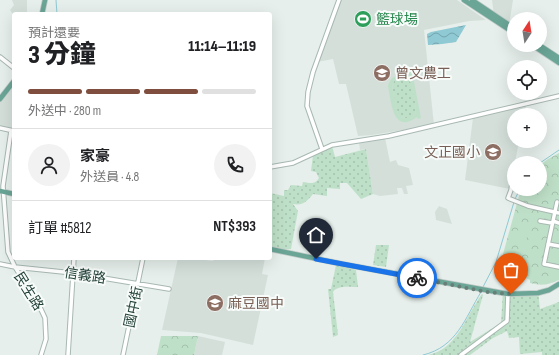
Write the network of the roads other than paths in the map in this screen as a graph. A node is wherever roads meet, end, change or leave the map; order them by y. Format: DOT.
graph roads {
  1 [pos="45,0"];
  2 [pos="339,0"];
  3 [pos="464,0"];
  4 [pos="472,0"];
  5 [pos="42,12"];
  6 [pos="507,23"];
  7 [pos="507,28"];
  8 [pos="547,50"];
  9 [pos="542,52"];
  10 [pos="0,56"];
  11 [pos="559,58"];
  12 [pos="559,63"];
  13 [pos="12,66"];
  14 [pos="12,83"];
  15 [pos="559,96"];
  16 [pos="0,98"];
  17 [pos="0,128"];
  18 [pos="12,131"];
  19 [pos="322,149"];
  20 [pos="272,167"];
  21 [pos="1,191"];
  22 [pos="12,194"];
  23 [pos="509,196"];
  24 [pos="557,202"];
  25 [pos="557,212"];
  26 [pos="0,215"];
  27 [pos="5,216"];
  28 [pos="540,221"];
  29 [pos="553,222"];
  30 [pos="559,222"];
  31 [pos="548,244"];
  32 [pos="559,246"];
  33 [pos="272,249"];
  34 [pos="74,260"];
  35 [pos="143,260"];
  36 [pos="0,264"];
  37 [pos="15,267"];
  38 [pos="559,267"];
  39 [pos="73,272"];
  40 [pos="138,283"];
  41 [pos="559,284"];
  42 [pos="169,289"];
  43 [pos="508,294"];
  44 [pos="40,355"];
  45 [pos="68,355"];
  46 [pos="123,355"];
  47 [pos="460,355"];
  1 -- 5 [label="main road"];
  2 -- 19 [label="street"];
  3 -- 7 [label="main road"];
  4 -- 6 [label="main road"];
  8 -- 11 [label="main road"];
  9 -- 12 [label="main road"];
  10 -- 13 [label="street"];
  14 -- 16 [label="main road"];
  15 -- 19 [label="street"];
  17 -- 18 [label="street"];
  18 -- 21 [label="street, 民生路"];
  19 -- 20 [label="street"];
  21 -- 22 [label="main road"];
  21 -- 27 [label="street, 民生路"];
  23 -- 25 [label="street"];
  24 -- 25 [label="street"];
  25 -- 29 [label="street"];
  26 -- 27 [label="street"];
  27 -- 37 [label="street, 民生路"];
  28 -- 29 [label="street"];
  29 -- 30 [label="street"];
  29 -- 31 [label="street"];
  31 -- 32 [label="street"];
  31 -- 38 [label="street"];
  33 -- 43 [label="main road"];
  34 -- 39 [label="street"];
  35 -- 40 [label="street, 國中街"];
  36 -- 37 [label="street, 信義路"];
  37 -- 39 [label="street, 信義路"];
  37 -- 44 [label="street, 民生路"];
  39 -- 40 [label="street, 信義路"];
  39 -- 45 [label="street"];
  40 -- 42 [label="street, 信義路"];
  40 -- 46 [label="street, 國中街"];
  41 -- 43 [label="main road"];
  43 -- 47 [label="street"];
}
